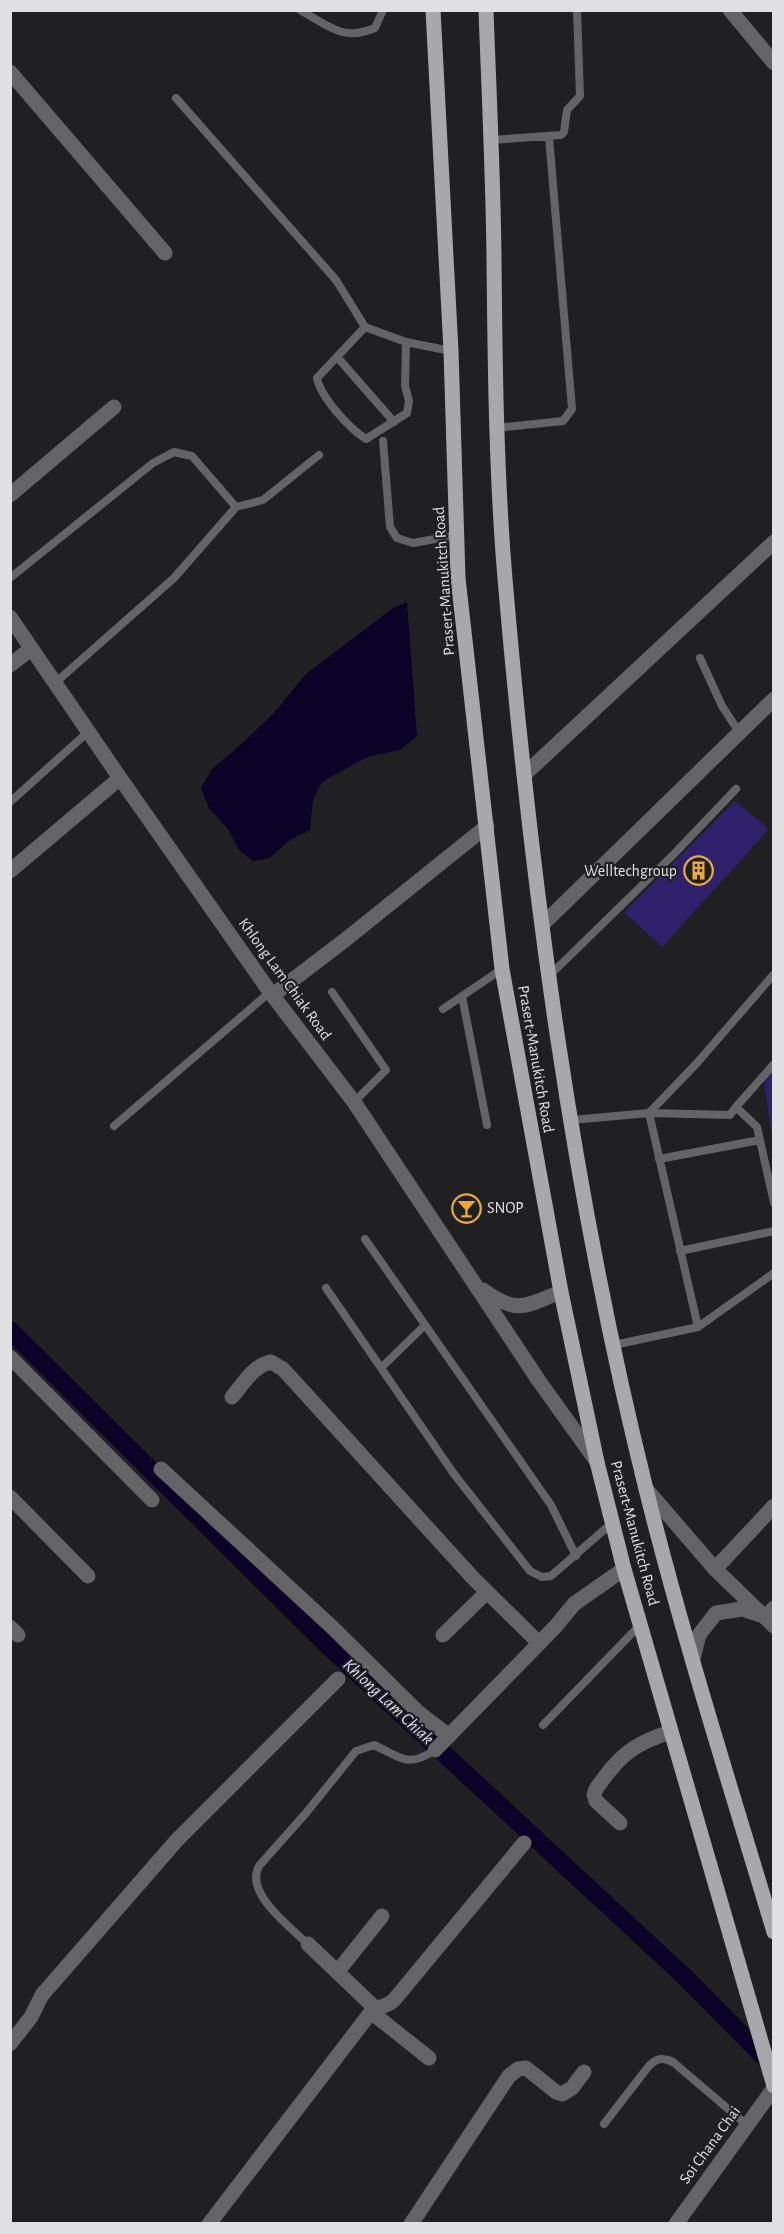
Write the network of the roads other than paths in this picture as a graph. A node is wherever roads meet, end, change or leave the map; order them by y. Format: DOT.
graph roads {
  1 [pos="300,10"];
  2 [pos="383,10"];
  3 [pos="433,10"];
  4 [pos="486,10"];
  5 [pos="577,10"];
  6 [pos="730,10"];
  7 [pos="774,63"];
  8 [pos="10,72"];
  9 [pos="176,98"];
  10 [pos="549,137"];
  11 [pos="491,140"];
  12 [pos="165,253"];
  13 [pos="365,327"];
  14 [pos="406,342"];
  15 [pos="451,351"];
  16 [pos="338,358"];
  17 [pos="114,407"];
  18 [pos="394,422"];
  19 [pos="496,428"];
  20 [pos="383,441"];
  21 [pos="320,455"];
  22 [pos="10,495"];
  23 [pos="236,507"];
  24 [pos="457,535"];
  25 [pos="774,542"];
  26 [pos="10,578"];
  27 [pos="10,617"];
  28 [pos="31,649"];
  29 [pos="700,658"];
  30 [pos="10,665"];
  31 [pos="55,683"];
  32 [pos="774,699"];
  33 [pos="88,732"];
  34 [pos="738,732"];
  35 [pos="525,774"];
  36 [pos="120,778"];
  37 [pos="736,789"];
  38 [pos="10,802"];
  39 [pos="487,826"];
  40 [pos="10,871"];
  41 [pos="543,924"];
  42 [pos="502,969"];
  43 [pos="774,974"];
  44 [pos="549,976"];
  45 [pos="332,992"];
  46 [pos="272,994"];
  47 [pos="462,996"];
  48 [pos="443,1009"];
  49 [pos="774,1064"];
  50 [pos="354,1102"];
  51 [pos="736,1107"];
  52 [pos="649,1113"];
  53 [pos="572,1120"];
  54 [pos="487,1125"];
  55 [pos="114,1126"];
  56 [pos="760,1140"];
  57 [pos="660,1159"];
  58 [pos="774,1203"];
  59 [pos="774,1231"];
  60 [pos="365,1239"];
  61 [pos="680,1251"];
  62 [pos="774,1273"];
  63 [pos="474,1283"];
  64 [pos="326,1288"];
  65 [pos="561,1292"];
  66 [pos="425,1325"];
  67 [pos="698,1327"];
  68 [pos="614,1345"];
  69 [pos="12,1361"];
  70 [pos="381,1368"];
  71 [pos="232,1397"];
  72 [pos="597,1462"];
  73 [pos="161,1469"];
  74 [pos="646,1489"];
  75 [pos="10,1497"];
  76 [pos="152,1500"];
  77 [pos="774,1506"];
  78 [pos="612,1523"];
  79 [pos="576,1556"];
  80 [pos="624,1569"];
  81 [pos="715,1569"];
  82 [pos="88,1576"];
  83 [pos="487,1592"];
  84 [pos="771,1617"];
  85 [pos="640,1624"];
  86 [pos="442,1635"];
  87 [pos="539,1643"];
  88 [pos="693,1659"];
  89 [pos="338,1678"];
  90 [pos="543,1725"];
  91 [pos="671,1732"];
  92 [pos="444,1741"];
  93 [pos="620,1823"];
  94 [pos="524,1843"];
  95 [pos="382,1916"];
  96 [pos="774,1932"];
  97 [pos="308,1944"];
  98 [pos="338,1971"];
  99 [pos="373,2010"];
  100 [pos="10,2044"];
  101 [pos="429,2058"];
  102 [pos="584,2072"];
  103 [pos="773,2084"];
  104 [pos="604,2124"];
  105 [pos="747,2125"];
  106 [pos="209,2223"];
  107 [pos="411,2223"];
  108 [pos="676,2223"];
  1 -- 2 [label="lane"];
  3 -- 15 [label="main road, Prasert-Manukitch Road"];
  4 -- 11 [label="main road, Prasert-Manukitch Road"];
  5 -- 10 [label="lane"];
  6 -- 7 [label="street"];
  8 -- 12 [label="street"];
  9 -- 13 [label="lane"];
  10 -- 11 [label="lane"];
  10 -- 19 [label="lane"];
  11 -- 19 [label="main road, Prasert-Manukitch Road"];
  13 -- 14 [label="lane"];
  13 -- 16 [label="lane"];
  14 -- 15 [label="lane"];
  14 -- 18 [label="lane"];
  15 -- 24 [label="main road, Prasert-Manukitch Road"];
  16 -- 18 [label="lane"];
  16 -- 18 [label="lane"];
  17 -- 22 [label="street"];
  19 -- 35 [label="main road, Prasert-Manukitch Road"];
  20 -- 24 [label="lane"];
  21 -- 23 [label="lane"];
  23 -- 26 [label="lane"];
  23 -- 31 [label="lane"];
  24 -- 39 [label="main road, Prasert-Manukitch Road"];
  25 -- 35 [label="street"];
  27 -- 28 [label="street, Khlong Lam Chiak Road"];
  28 -- 30 [label="street"];
  28 -- 31 [label="street, Khlong Lam Chiak Road"];
  29 -- 34 [label="lane"];
  31 -- 33 [label="street, Khlong Lam Chiak Road"];
  32 -- 34 [label="street"];
  33 -- 36 [label="street, Khlong Lam Chiak Road"];
  33 -- 38 [label="lane"];
  34 -- 41 [label="street"];
  35 -- 41 [label="main road, Prasert-Manukitch Road"];
  36 -- 40 [label="street"];
  36 -- 46 [label="street, Khlong Lam Chiak Road"];
  37 -- 44 [label="lane"];
  39 -- 42 [label="main road, Prasert-Manukitch Road"];
  39 -- 46 [label="street"];
  41 -- 44 [label="main road, Prasert-Manukitch Road"];
  42 -- 47 [label="lane"];
  42 -- 65 [label="main road, Prasert-Manukitch Road"];
  43 -- 52 [label="lane"];
  44 -- 53 [label="main road, Prasert-Manukitch Road"];
  45 -- 50 [label="lane"];
  46 -- 50 [label="street, Khlong Lam Chiak Road"];
  46 -- 55 [label="lane"];
  47 -- 48 [label="lane"];
  47 -- 54 [label="lane"];
  49 -- 51 [label="lane"];
  50 -- 63 [label="street, Khlong Lam Chiak Road"];
  51 -- 52 [label="lane"];
  51 -- 56 [label="lane"];
  52 -- 53 [label="lane"];
  52 -- 57 [label="lane"];
  53 -- 68 [label="main road, Prasert-Manukitch Road"];
  56 -- 57 [label="lane"];
  56 -- 58 [label="lane"];
  57 -- 61 [label="lane"];
  59 -- 61 [label="lane"];
  60 -- 66 [label="lane"];
  61 -- 67 [label="lane"];
  62 -- 67 [label="lane"];
  63 -- 65 [label="street, Khlong Lam Chiak Road"];
  63 -- 72 [label="street"];
  64 -- 70 [label="lane"];
  65 -- 72 [label="main road, Prasert-Manukitch Road"];
  66 -- 70 [label="lane"];
  66 -- 79 [label="lane"];
  67 -- 68 [label="lane"];
  68 -- 74 [label="main road, Prasert-Manukitch Road"];
  69 -- 76 [label="street"];
  70 -- 79 [label="lane"];
  71 -- 83 [label="street"];
  72 -- 78 [label="main road, Prasert-Manukitch Road"];
  73 -- 92 [label="street"];
  74 -- 81 [label="street"];
  74 -- 88 [label="main road, Prasert-Manukitch Road"];
  75 -- 82 [label="street"];
  77 -- 81 [label="street"];
  78 -- 79 [label="lane"];
  78 -- 80 [label="main road, Prasert-Manukitch Road"];
  80 -- 85 [label="main road, Prasert-Manukitch Road"];
  80 -- 87 [label="street"];
  81 -- 84 [label="street"];
  83 -- 86 [label="street"];
  83 -- 87 [label="street"];
  84 -- 88 [label="street"];
  85 -- 90 [label="lane"];
  85 -- 91 [label="main road, Prasert-Manukitch Road"];
  87 -- 92 [label="street"];
  88 -- 96 [label="main road, Prasert-Manukitch Road"];
  89 -- 100 [label="street"];
  91 -- 93 [label="street"];
  91 -- 103 [label="main road, Prasert-Manukitch Road"];
  92 -- 97 [label="lane"];
  94 -- 99 [label="street"];
  95 -- 98 [label="street"];
  97 -- 98 [label="street"];
  98 -- 99 [label="street"];
  99 -- 101 [label="street"];
  99 -- 106 [label="street"];
  102 -- 107 [label="street"];
  103 -- 105 [label="street, Soi Chana Chai"];
  104 -- 105 [label="lane"];
  105 -- 108 [label="street, Soi Chana Chai"];
}
